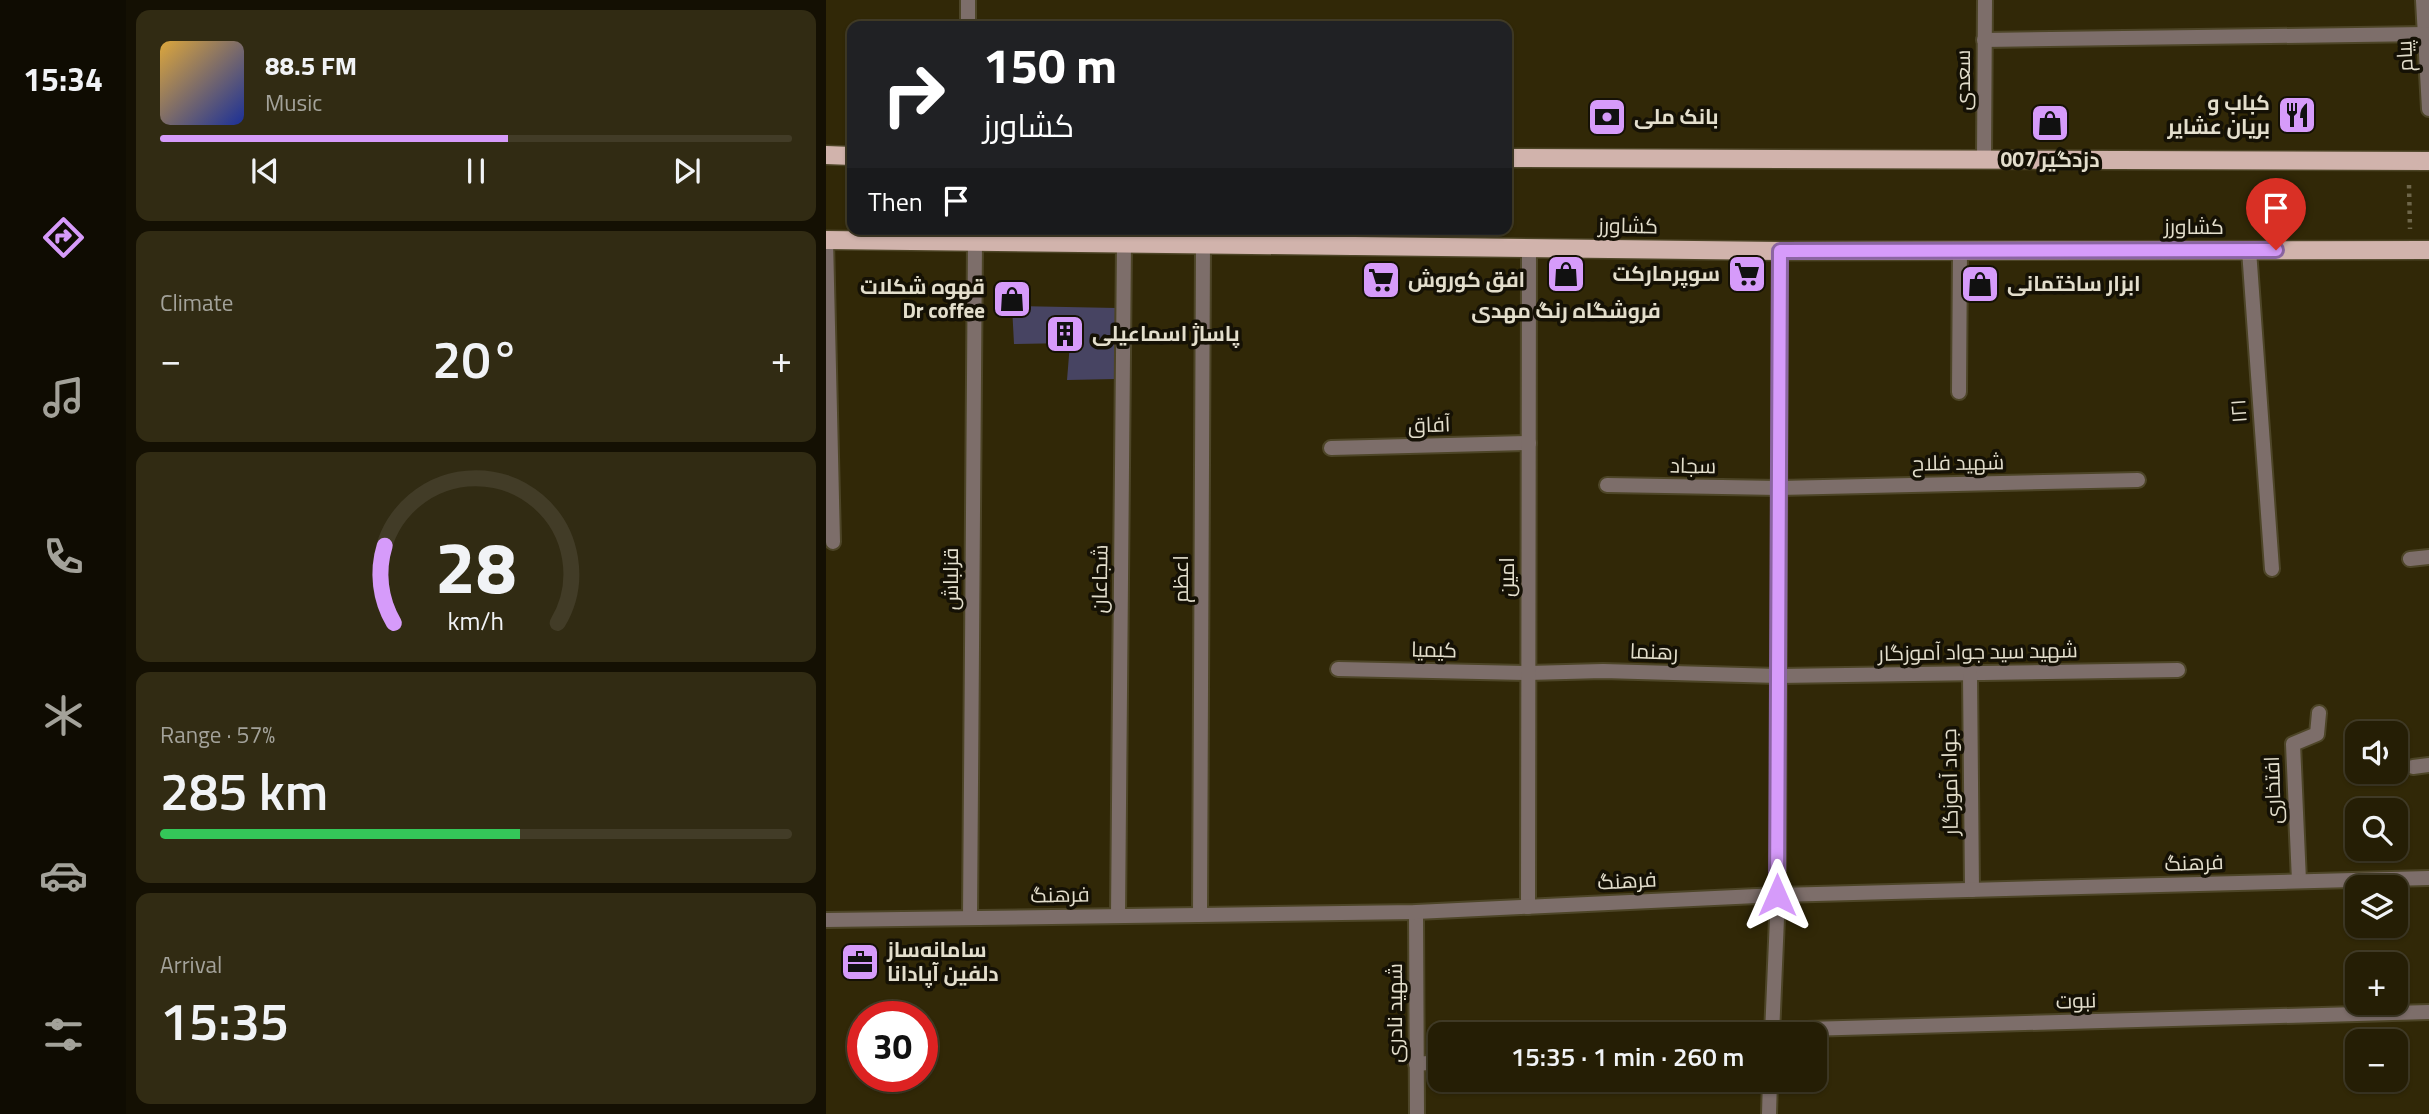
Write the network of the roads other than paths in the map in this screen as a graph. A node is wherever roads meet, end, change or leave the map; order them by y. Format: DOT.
graph roads {
  1 [pos="968,0"];
  2 [pos="1985,0"];
  3 [pos="2423,0"];
  4 [pos="968,21"];
  5 [pos="2426,34"];
  6 [pos="1984,40"];
  7 [pos="2429,109"];
  8 [pos="826,155"];
  9 [pos="847,156"];
  10 [pos="1512,158"];
  11 [pos="1984,159"];
  12 [pos="2429,161"];
  13 [pos="826,240"];
  14 [pos="975,241"];
  15 [pos="1124,243"];
  16 [pos="1203,244"];
  17 [pos="1529,248"];
  18 [pos="1960,250"];
  19 [pos="2249,250"];
  20 [pos="2420,250"];
  21 [pos="1780,251"];
  22 [pos="1959,392"];
  23 [pos="1529,443"];
  24 [pos="1331,448"];
  25 [pos="2138,480"];
  26 [pos="1607,485"];
  27 [pos="1779,488"];
  28 [pos="834,541"];
  29 [pos="2429,557"];
  30 [pos="2410,559"];
  31 [pos="2272,569"];
  32 [pos="1338,669"];
  33 [pos="2178,670"];
  34 [pos="1528,673"];
  35 [pos="1970,674"];
  36 [pos="1778,676"];
  37 [pos="2319,713"];
  38 [pos="2429,765"];
  39 [pos="2413,767"];
  40 [pos="2429,878"];
  41 [pos="2299,881"];
  42 [pos="1972,890"];
  43 [pos="1777,895"];
  44 [pos="1528,907"];
  45 [pos="1416,912"];
  46 [pos="1200,915"];
  47 [pos="1118,916"];
  48 [pos="970,918"];
  49 [pos="826,920"];
  50 [pos="2429,1012"];
  51 [pos="1772,1022"];
  52 [pos="1827,1030"];
  53 [pos="1428,1063"];
  54 [pos="1416,1064"];
  55 [pos="1770,1092"];
  56 [pos="1417,1114"];
  57 [pos="1769,1114"];
  1 -- 4 [label="street"];
  2 -- 6 [label="street, سعدی"];
  3 -- 5 [label="street, پیام"];
  5 -- 6 [label="street"];
  5 -- 7 [label="street, پیام"];
  6 -- 11 [label="street, سعدی"];
  8 -- 9 [label="main road"];
  10 -- 11 [label="main road"];
  11 -- 12 [label="main road"];
  13 -- 14 [label="main road, کشاورز"];
  13 -- 28 [label="street"];
  14 -- 15 [label="main road, کشاورز"];
  14 -- 48 [label="street, قزلباش"];
  15 -- 16 [label="main road, کشاورز"];
  15 -- 47 [label="street, شجاعان"];
  16 -- 17 [label="main road, کشاورز"];
  16 -- 46 [label="street, اعظم"];
  17 -- 21 [label="main road, کشاورز"];
  17 -- 23 [label="street, امین"];
  18 -- 19 [label="main road, کشاورز"];
  18 -- 21 [label="main road, کشاورز"];
  18 -- 22 [label="street"];
  19 -- 20 [label="main road, کشاورز"];
  19 -- 31 [label="street, ۱۲۱"];
  21 -- 27 [label="street"];
  23 -- 24 [label="street, آفاق"];
  23 -- 34 [label="street, امین"];
  25 -- 27 [label="street, شهید فلاح"];
  26 -- 27 [label="street, سجاد"];
  27 -- 36 [label="street"];
  29 -- 30 [label="street"];
  32 -- 34 [label="street, کیمیا"];
  33 -- 35 [label="street, شهید سید جواد آموزگار"];
  34 -- 36 [label="street, رهنما"];
  34 -- 44 [label="street, امین"];
  35 -- 36 [label="street, شهید سید جواد آموزگار"];
  35 -- 42 [label="street, جواد آموزگار"];
  36 -- 43 [label="street"];
  37 -- 41 [label="street, افتخاری"];
  38 -- 39 [label="street"];
  40 -- 41 [label="street, فرهنگ"];
  41 -- 42 [label="street, فرهنگ"];
  42 -- 43 [label="street, فرهنگ"];
  43 -- 44 [label="street, فرهنگ"];
  43 -- 51 [label="street"];
  44 -- 45 [label="street, فرهنگ"];
  45 -- 46 [label="street, فرهنگ"];
  45 -- 54 [label="street, شهید نادری"];
  46 -- 47 [label="street, فرهنگ"];
  47 -- 48 [label="street, فرهنگ"];
  48 -- 49 [label="street, فرهنگ"];
  50 -- 52 [label="street, نبوت"];
  53 -- 54 [label="street"];
  54 -- 56 [label="street, شهید نادری"];
  55 -- 57 [label="street"];
}
